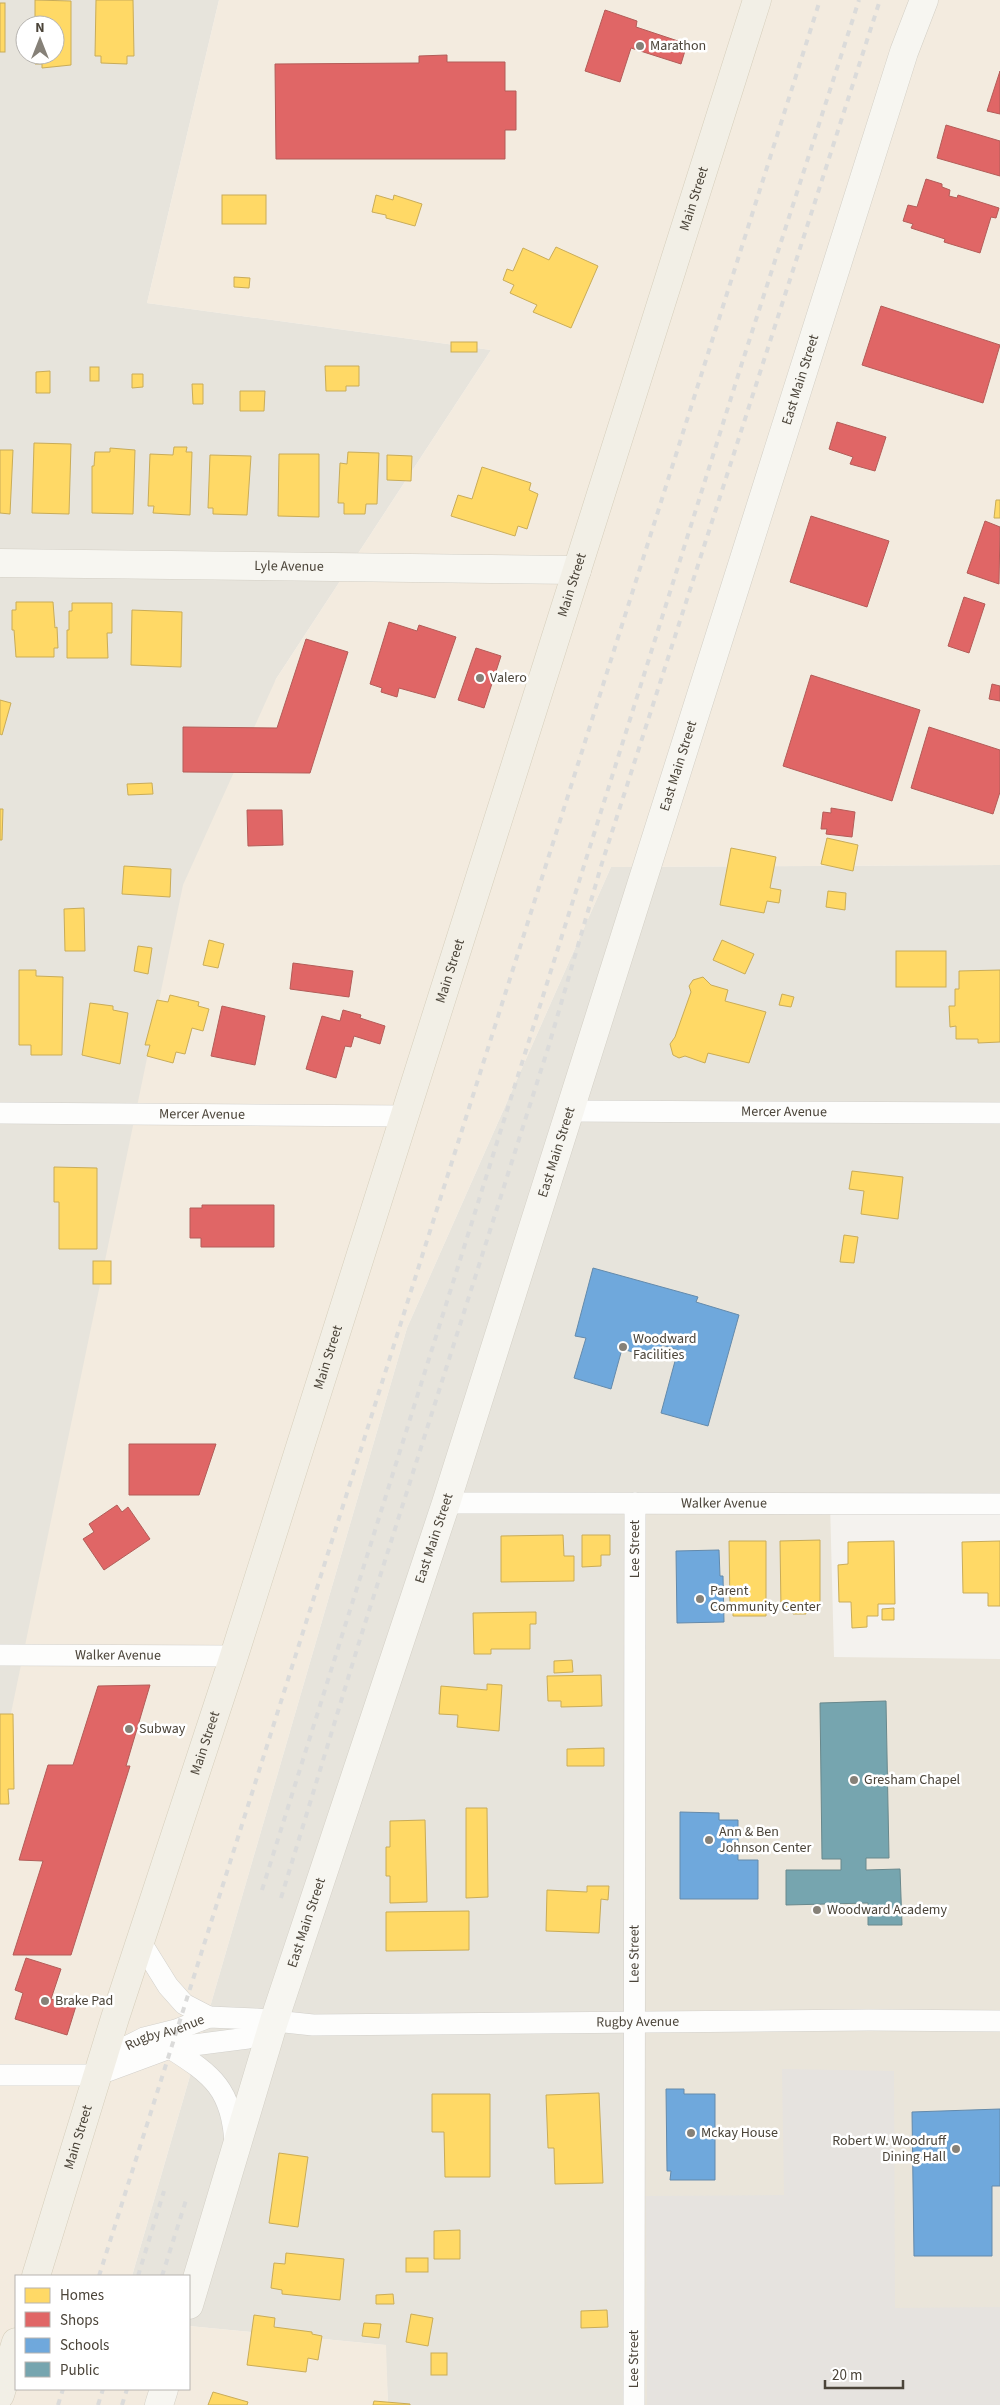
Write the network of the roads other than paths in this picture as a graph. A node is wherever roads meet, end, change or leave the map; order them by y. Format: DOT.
graph roads {
  1 [pos="757,0"];
  2 [pos="924,0"];
  3 [pos="0,563"];
  4 [pos="577,570"];
  5 [pos="569,1111"];
  6 [pos="0,1113"];
  7 [pos="1000,1113"];
  8 [pos="404,1116"];
  9 [pos="446,1502"];
  10 [pos="635,1503"];
  11 [pos="1000,1504"];
  12 [pos="0,1655"];
  13 [pos="234,1656"];
  14 [pos="140,1941"];
  15 [pos="208,2017"];
  16 [pos="274,2021"];
  17 [pos="1000,2021"];
  18 [pos="634,2022"];
  19 [pos="170,2048"];
  20 [pos="0,2075"];
  21 [pos="97,2075"];
  22 [pos="235,2148"];
  23 [pos="36,2275"];
  24 [pos="190,2302"];
  25 [pos="15,2345"];
  26 [pos="164,2390"];
  27 [pos="0,2395"];
  28 [pos="159,2405"];
  29 [pos="634,2405"];
  1 -- 4 [label="main road, Main Street"];
  2 -- 5 [label="street, East Main Street"];
  3 -- 4 [label="street, Lyle Avenue"];
  4 -- 8 [label="main road, Main Street"];
  5 -- 7 [label="street, Mercer Avenue"];
  5 -- 9 [label="street, East Main Street"];
  6 -- 8 [label="street, Mercer Avenue"];
  8 -- 13 [label="main road, Main Street"];
  9 -- 10 [label="street, Walker Avenue"];
  9 -- 16 [label="street, East Main Street"];
  10 -- 11 [label="street, Walker Avenue"];
  10 -- 18 [label="street, Lee Street"];
  12 -- 13 [label="street, Walker Avenue"];
  13 -- 14 [label="main road, Main Street"];
  14 -- 15 [label="street"];
  14 -- 21 [label="main road, Main Street"];
  15 -- 16 [label="street, Rugby Avenue"];
  15 -- 21 [label="street, Rugby Avenue"];
  16 -- 18 [label="street, Rugby Avenue"];
  16 -- 19 [label="street, Rugby Avenue"];
  16 -- 22 [label="street, East Main Street"];
  17 -- 18 [label="street, Rugby Avenue"];
  18 -- 29 [label="street, Lee Street"];
  19 -- 21 [label="street, Rugby Avenue"];
  19 -- 22 [label="street"];
  20 -- 21 [label="street, Rugby Avenue"];
  21 -- 23 [label="main road, Main Street"];
  22 -- 24 [label="street, East Main Street"];
  25 -- 27 [label="main road"];
  26 -- 28 [label="street"];
}
